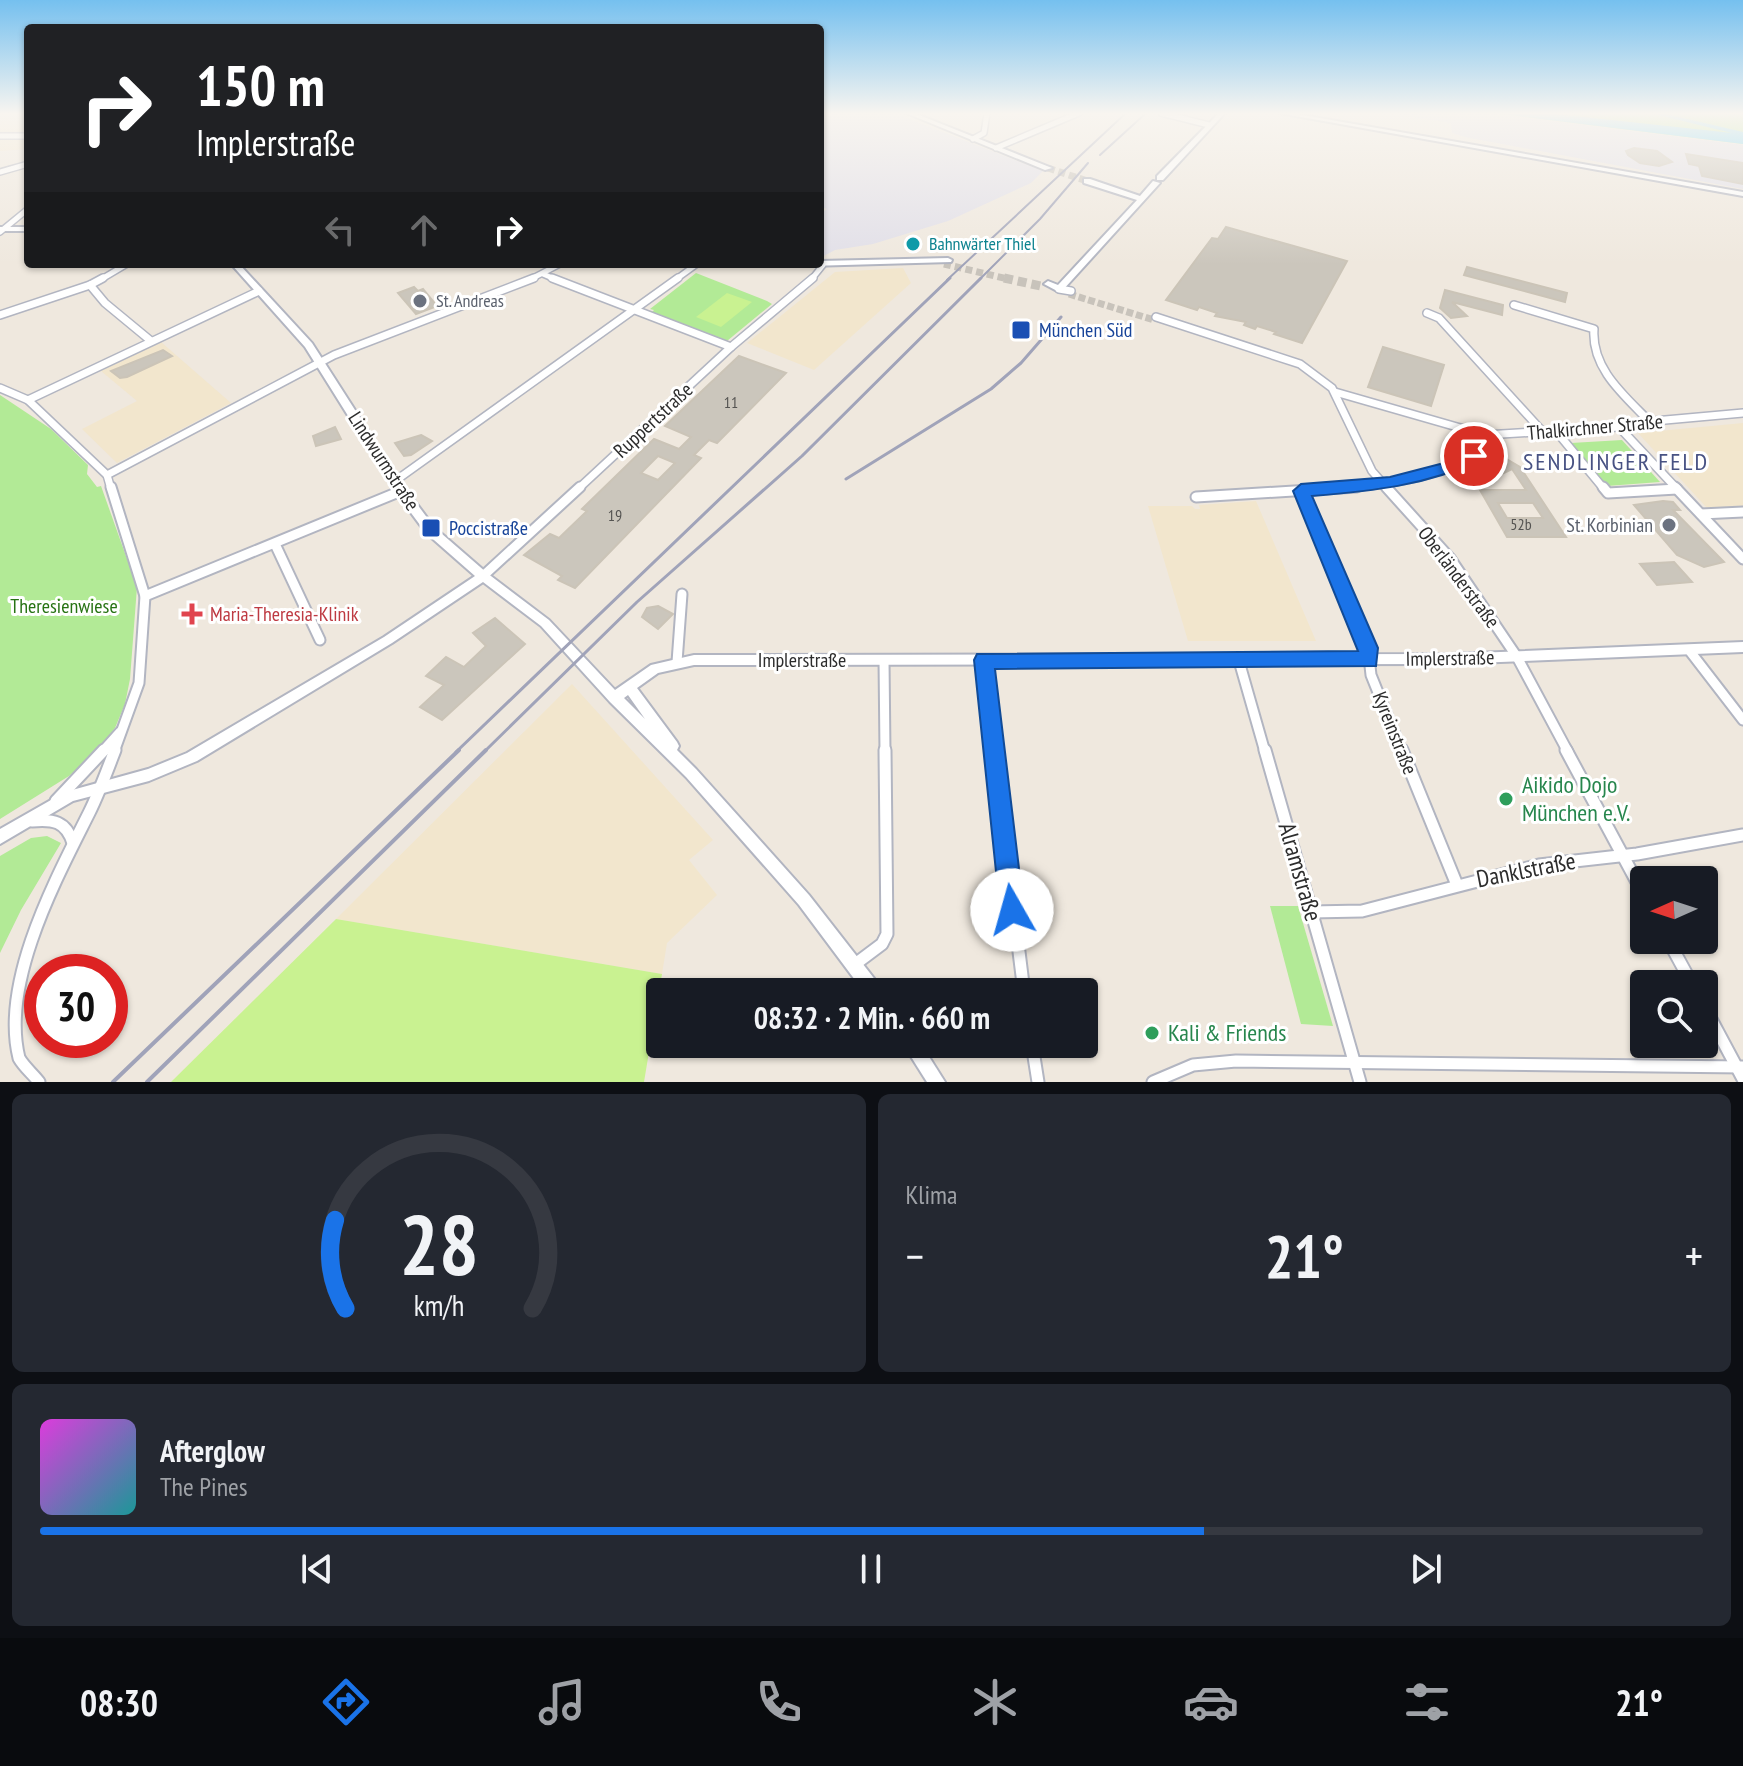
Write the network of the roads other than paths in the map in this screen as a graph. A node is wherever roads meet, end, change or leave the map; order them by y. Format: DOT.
graph roads {
  1 [pos="1036,163"];
  2 [pos="1173,163"];
  3 [pos="1569,163"];
  4 [pos="24,165"];
  5 [pos="1048,168"];
  6 [pos="0,172"];
  7 [pos="1087,181"];
  8 [pos="1743,194"];
  9 [pos="1139,198"];
  10 [pos="24,212"];
  11 [pos="24,229"];
  12 [pos="1,230"];
  13 [pos="946,262"];
  14 [pos="824,265"];
  15 [pos="120,268"];
  16 [pos="239,268"];
  17 [pos="553,268"];
  18 [pos="692,268"];
  19 [pos="821,268"];
  20 [pos="543,274"];
  21 [pos="90,285"];
  22 [pos="1046,286"];
  23 [pos="1059,289"];
  24 [pos="259,291"];
  25 [pos="1070,292"];
  26 [pos="1514,305"];
  27 [pos="635,311"];
  28 [pos="1427,313"];
  29 [pos="0,315"];
  30 [pos="1155,318"];
  31 [pos="151,341"];
  32 [pos="731,347"];
  33 [pos="320,362"];
  34 [pos="0,388"];
  35 [pos="1335,392"];
  36 [pos="28,400"];
  37 [pos="1743,413"];
  38 [pos="1650,422"];
  39 [pos="1619,427"];
  40 [pos="1556,431"];
  41 [pos="1543,432"];
  42 [pos="1485,435"];
  43 [pos="107,475"];
  44 [pos="1384,484"];
  45 [pos="398,486"];
  46 [pos="1677,489"];
  47 [pos="1301,491"];
  48 [pos="1196,497"];
  49 [pos="1743,512"];
  50 [pos="1701,514"];
  51 [pos="275,544"];
  52 [pos="1743,559"];
  53 [pos="483,576"];
  54 [pos="682,594"];
  55 [pos="145,596"];
  56 [pos="320,640"];
  57 [pos="1743,647"];
  58 [pos="1689,650"];
  59 [pos="884,660"];
  60 [pos="984,660"];
  61 [pos="1369,660"];
  62 [pos="1239,661"];
  63 [pos="1520,661"];
  64 [pos="677,662"];
  65 [pos="631,686"];
  66 [pos="614,698"];
  67 [pos="1743,720"];
  68 [pos="124,728"];
  69 [pos="691,773"];
  70 [pos="101,786"];
  71 [pos="52,805"];
  72 [pos="25,821"];
  73 [pos="1743,835"];
  74 [pos="0,837"];
  75 [pos="73,843"];
  76 [pos="1623,855"];
  77 [pos="1630,868"];
  78 [pos="1457,885"];
  79 [pos="1311,912"];
  80 [pos="854,965"];
  81 [pos="864,978"];
  82 [pos="1022,978"];
  83 [pos="1718,1030"];
  84 [pos="921,1058"];
  85 [pos="1034,1058"];
  86 [pos="1354,1061"];
  87 [pos="1740,1067"];
  88 [pos="1743,1079"];
  89 [pos="39,1082"];
  90 [pos="937,1082"];
  91 [pos="1038,1082"];
  92 [pos="1153,1082"];
  93 [pos="1360,1082"];
  1 -- 5 [label="main road"];
  2 -- 9 [label="main road"];
  3 -- 8 [label="main road"];
  4 -- 6 [label="street"];
  7 -- 9 [label="main road"];
  9 -- 23 [label="main road"];
  10 -- 12 [label="street"];
  11 -- 12 [label="main road"];
  13 -- 14 [label="main road"];
  15 -- 21 [label="street"];
  16 -- 24 [label="main road, Lindwurmstraße"];
  17 -- 20 [label="street"];
  18 -- 27 [label="street"];
  19 -- 32 [label="street, Ruppertstraße"];
  20 -- 27 [label="street"];
  20 -- 33 [label="street"];
  21 -- 29 [label="street"];
  21 -- 31 [label="street"];
  22 -- 23 [label="main road"];
  23 -- 25 [label="street"];
  24 -- 31 [label="street"];
  24 -- 33 [label="main road, Lindwurmstraße"];
  26 -- 38 [label="street"];
  27 -- 32 [label="street"];
  27 -- 45 [label="street"];
  28 -- 41 [label="street"];
  30 -- 35 [label="street, Thalkirchner Straße"];
  31 -- 36 [label="street"];
  32 -- 53 [label="street, Ruppertstraße"];
  33 -- 43 [label="street"];
  33 -- 45 [label="main road, Lindwurmstraße"];
  34 -- 36 [label="street"];
  35 -- 42 [label="street, Thalkirchner Straße"];
  35 -- 44 [label="street, Oberländerstraße"];
  36 -- 43 [label="street"];
  37 -- 38 [label="street, Thalkirchner Straße"];
  38 -- 39 [label="street, Thalkirchner Straße"];
  39 -- 40 [label="street, Thalkirchner Straße"];
  39 -- 46 [label="street"];
  40 -- 41 [label="street, Thalkirchner Straße"];
  40 -- 46 [label="street"];
  41 -- 42 [label="street, Thalkirchner Straße"];
  42 -- 44 [label="street"];
  43 -- 55 [label="street"];
  44 -- 47 [label="street"];
  44 -- 63 [label="street, Oberländerstraße"];
  45 -- 51 [label="street"];
  45 -- 53 [label="main road, Lindwurmstraße"];
  46 -- 50 [label="street"];
  47 -- 48 [label="street"];
  47 -- 61 [label="street, Kyreinstraße"];
  49 -- 50 [label="street"];
  50 -- 52 [label="street"];
  51 -- 55 [label="street"];
  51 -- 56 [label="street"];
  53 -- 66 [label="main road, Lindwurmstraße"];
  53 -- 70 [label="main road"];
  54 -- 64 [label="street"];
  55 -- 68 [label="street"];
  57 -- 58 [label="main road, Implerstraße"];
  58 -- 63 [label="main road, Implerstraße"];
  58 -- 67 [label="street"];
  59 -- 60 [label="main road, Implerstraße"];
  59 -- 64 [label="main road, Implerstraße"];
  59 -- 80 [label="street"];
  60 -- 62 [label="main road, Implerstraße"];
  60 -- 82 [label="street"];
  61 -- 62 [label="main road, Implerstraße"];
  61 -- 63 [label="main road, Implerstraße"];
  61 -- 78 [label="street, Kyreinstraße"];
  62 -- 79 [label="street, Alramstraße"];
  63 -- 76 [label="street, Oberländerstraße"];
  64 -- 65 [label="main road, Implerstraße"];
  65 -- 66 [label="main road, Implerstraße"];
  65 -- 69 [label="main road, Lindwurmstraße"];
  66 -- 69 [label="main road, Lindwurmstraße"];
  68 -- 70 [label="street"];
  68 -- 71 [label="street"];
  69 -- 80 [label="main road, Lindwurmstraße"];
  70 -- 71 [label="main road"];
  70 -- 75 [label="street"];
  71 -- 72 [label="main road"];
  72 -- 74 [label="main road"];
  72 -- 75 [label="street"];
  73 -- 76 [label="street, Danklstraße"];
  75 -- 89 [label="street"];
  76 -- 77 [label="street, Oberländerstraße"];
  76 -- 78 [label="street, Danklstraße"];
  78 -- 79 [label="street, Danklstraße"];
  79 -- 86 [label="street, Alramstraße"];
  80 -- 81 [label="main road, Lindwurmstraße"];
  83 -- 87 [label="street"];
  84 -- 90 [label="main road"];
  85 -- 91 [label="street"];
  86 -- 87 [label="street"];
  86 -- 92 [label="street"];
  86 -- 93 [label="street, Alramstraße"];
  87 -- 88 [label="street"];
}
